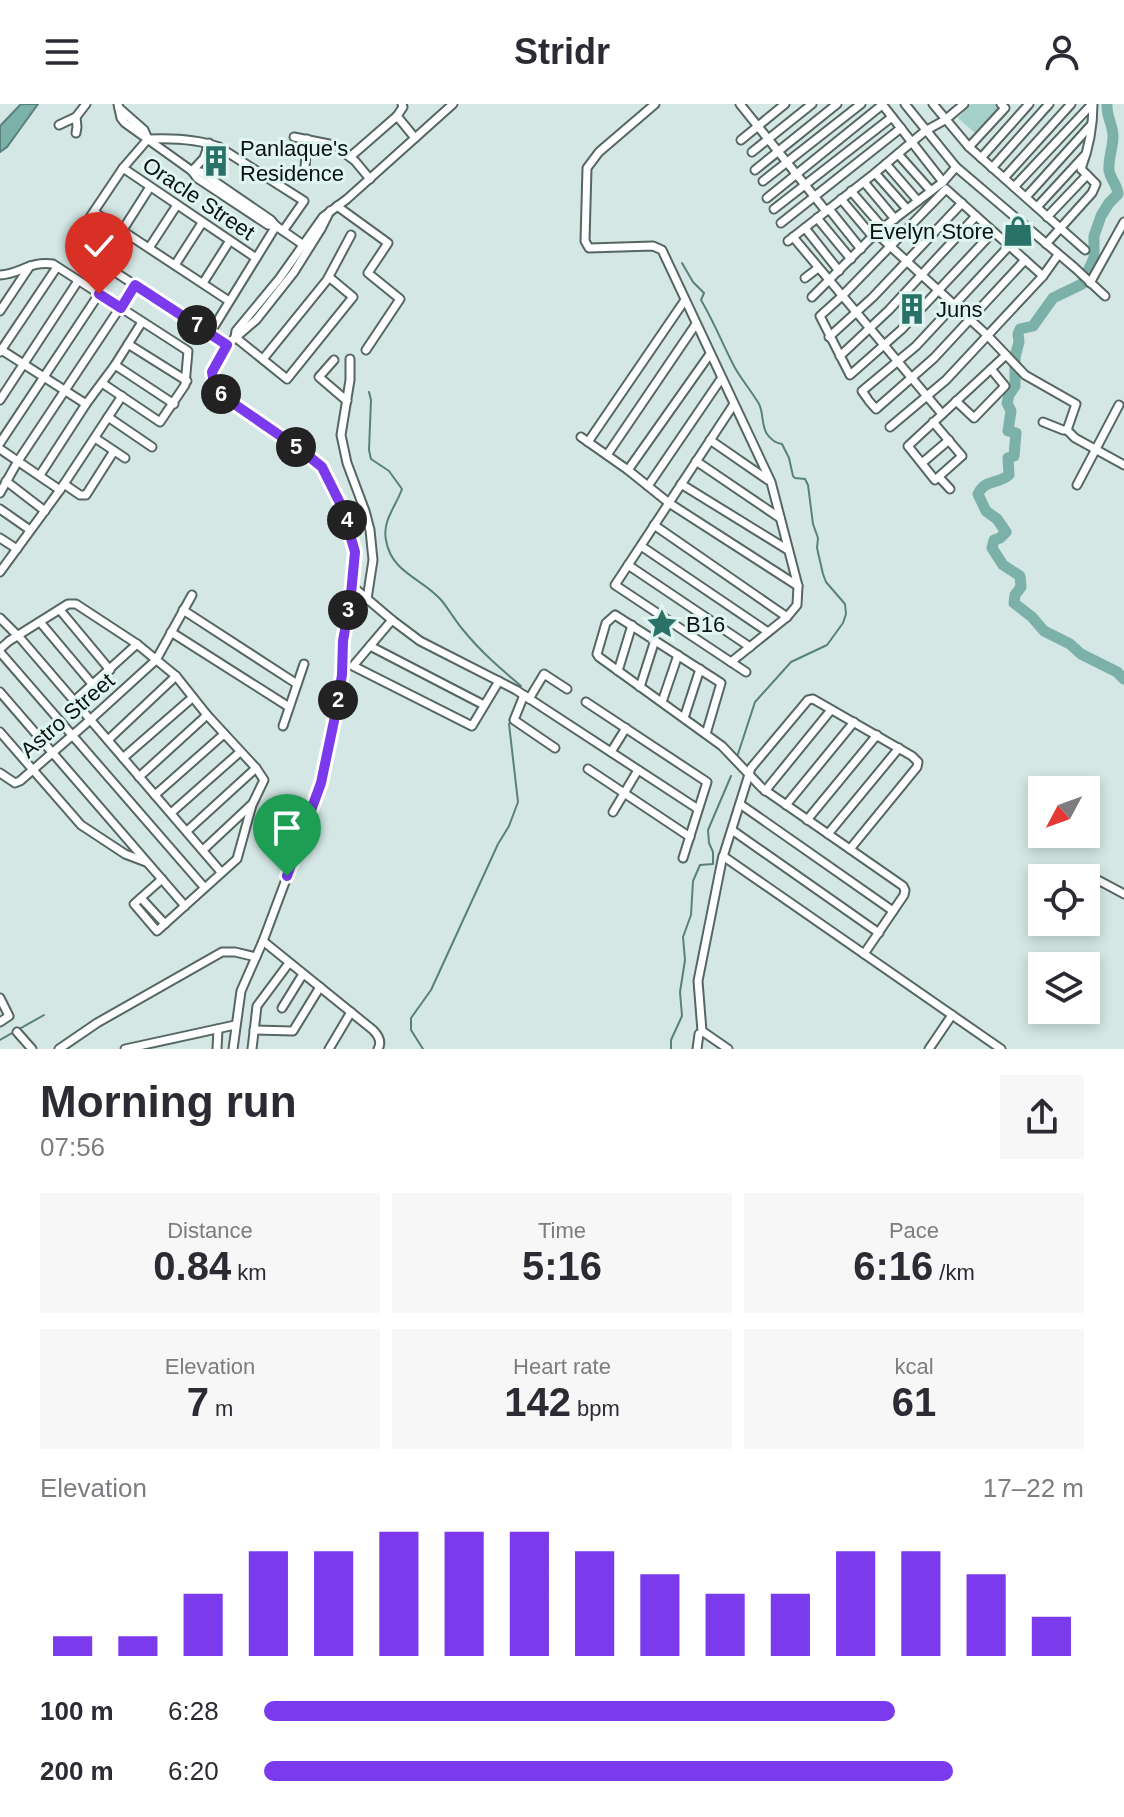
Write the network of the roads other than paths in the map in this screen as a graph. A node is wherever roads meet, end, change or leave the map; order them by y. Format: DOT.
graph roads {
  1 [pos="86,104"];
  2 [pos="402,104"];
  3 [pos="453,104"];
  4 [pos="655,104"];
  5 [pos="741,104"];
  6 [pos="785,104"];
  7 [pos="812,104"];
  8 [pos="837,104"];
  9 [pos="861,104"];
  10 [pos="882,104"];
  11 [pos="905,104"];
  12 [pos="933,104"];
  13 [pos="964,104"];
  14 [pos="1029,104"];
  15 [pos="1049,104"];
  16 [pos="1071,104"];
  17 [pos="1092,104"];
  18 [pos="1005,105"];
  19 [pos="119,106"];
  20 [pos="397,116"];
  21 [pos="76,117"];
  22 [pos="892,117"];
  23 [pos="945,120"];
  24 [pos="59,125"];
  25 [pos="757,126"];
  26 [pos="901,128"];
  27 [pos="925,131"];
  28 [pos="76,133"];
  29 [pos="1086,135"];
  30 [pos="294,137"];
  31 [pos="415,138"];
  32 [pos="148,139"];
  33 [pos="307,139"];
  34 [pos="769,139"];
  35 [pos="741,140"];
  36 [pos="209,143"];
  37 [pos="911,143"];
  38 [pos="969,147"];
  39 [pos="778,151"];
  40 [pos="752,152"];
  41 [pos="898,154"];
  42 [pos="1087,154"];
  43 [pos="350,157"];
  44 [pos="981,158"];
  45 [pos="787,162"];
  46 [pos="886,164"];
  47 [pos="956,167"];
  48 [pos="123,168"];
  49 [pos="305,168"];
  50 [pos="992,168"];
  51 [pos="755,170"];
  52 [pos="192,171"];
  53 [pos="875,173"];
  54 [pos="795,174"];
  55 [pos="1087,175"];
  56 [pos="1004,178"];
  57 [pos="370,179"];
  58 [pos="763,181"];
  59 [pos="864,182"];
  60 [pos="943,182"];
  61 [pos="804,185"];
  62 [pos="150,187"];
  63 [pos="1014,187"];
  64 [pos="851,191"];
  65 [pos="931,191"];
  66 [pos="814,197"];
  67 [pos="1026,197"];
  68 [pos="767,198"];
  69 [pos="841,199"];
  70 [pos="918,201"];
  71 [pos="962,203"];
  72 [pos="177,205"];
  73 [pos="1037,207"];
  74 [pos="333,208"];
  75 [pos="774,209"];
  76 [pos="907,209"];
  77 [pos="827,210"];
  78 [pos="94,212"];
  79 [pos="976,216"];
  80 [pos="1047,217"];
  81 [pos="817,218"];
  82 [pos="895,219"];
  83 [pos="1124,222"];
  84 [pos="202,223"];
  85 [pos="781,223"];
  86 [pos="805,228"];
  87 [pos="1060,228"];
  88 [pos="280,229"];
  89 [pos="122,231"];
  90 [pos="993,232"];
  91 [pos="877,233"];
  92 [pos="351,235"];
  93 [pos="229,242"];
  94 [pos="1046,244"];
  95 [pos="890,246"];
  96 [pos="1009,246"];
  97 [pos="306,247"];
  98 [pos="149,248"];
  99 [pos="861,249"];
  100 [pos="1085,250"];
  101 [pos="1058,255"];
  102 [pos="809,256"];
  103 [pos="256,258"];
  104 [pos="851,259"];
  105 [pos="1025,260"];
  106 [pos="906,261"];
  107 [pos="800,263"];
  108 [pos="31,265"];
  109 [pos="175,265"];
  110 [pos="57,267"];
  111 [pos="818,268"];
  112 [pos="839,271"];
  113 [pos="0,275"];
  114 [pos="922,275"];
  115 [pos="1043,276"];
  116 [pos="329,277"];
  117 [pos="805,278"];
  118 [pos="78,281"];
  119 [pos="829,282"];
  120 [pos="203,283"];
  121 [pos="1090,283"];
  122 [pos="135,285"];
  123 [pos="938,290"];
  124 [pos="99,294"];
  125 [pos="1105,296"];
  126 [pos="812,297"];
  127 [pos="841,297"];
  128 [pos="685,300"];
  129 [pos="229,301"];
  130 [pos="954,305"];
  131 [pos="121,308"];
  132 [pos="0,311"];
  133 [pos="855,312"];
  134 [pos="971,320"];
  135 [pos="142,322"];
  136 [pos="696,324"];
  137 [pos="869,329"];
  138 [pos="210,333"];
  139 [pos="987,335"];
  140 [pos="235,337"];
  141 [pos="829,337"];
  142 [pos="128,344"];
  143 [pos="227,345"];
  144 [pos="883,345"];
  145 [pos="0,350"];
  146 [pos="366,350"];
  147 [pos="710,354"];
  148 [pos="840,356"];
  149 [pos="1009,358"];
  150 [pos="263,359"];
  151 [pos="350,359"];
  152 [pos="334,360"];
  153 [pos="897,362"];
  154 [pos="24,364"];
  155 [pos="115,365"];
  156 [pos="991,369"];
  157 [pos="44,377"];
  158 [pos="911,378"];
  159 [pos="721,379"];
  160 [pos="187,381"];
  161 [pos="102,383"];
  162 [pos="66,391"];
  163 [pos="122,396"];
  164 [pos="927,397"];
  165 [pos="0,400"];
  166 [pos="347,401"];
  167 [pos="956,401"];
  168 [pos="86,404"];
  169 [pos="174,404"];
  170 [pos="734,404"];
  171 [pos="1119,405"];
  172 [pos="942,414"];
  173 [pos="108,417"];
  174 [pos="933,422"];
  175 [pos="1043,422"];
  176 [pos="890,427"];
  177 [pos="1067,430"];
  178 [pos="581,437"];
  179 [pos="95,438"];
  180 [pos="710,440"];
  181 [pos="949,440"];
  182 [pos="588,442"];
  183 [pos="0,446"];
  184 [pos="152,447"];
  185 [pos="1096,450"];
  186 [pos="114,451"];
  187 [pos="607,455"];
  188 [pos="125,458"];
  189 [pos="18,461"];
  190 [pos="696,461"];
  191 [pos="922,463"];
  192 [pos="1124,465"];
  193 [pos="628,470"];
  194 [pos="40,475"];
  195 [pos="939,477"];
  196 [pos="6,481"];
  197 [pos="771,482"];
  198 [pos="681,484"];
  199 [pos="1077,485"];
  200 [pos="648,486"];
  201 [pos="62,487"];
  202 [pos="950,489"];
  203 [pos="0,493"];
  204 [pos="669,503"];
  205 [pos="0,509"];
  206 [pos="45,511"];
  207 [pos="780,518"];
  208 [pos="654,525"];
  209 [pos="30,530"];
  210 [pos="0,538"];
  211 [pos="641,546"];
  212 [pos="17,549"];
  213 [pos="788,550"];
  214 [pos="628,565"];
  215 [pos="1,570"];
  216 [pos="352,586"];
  217 [pos="798,586"];
  218 [pos="192,595"];
  219 [pos="367,599"];
  220 [pos="60,610"];
  221 [pos="183,610"];
  222 [pos="787,617"];
  223 [pos="0,618"];
  224 [pos="392,620"];
  225 [pos="40,622"];
  226 [pos="632,625"];
  227 [pos="171,632"];
  228 [pos="768,632"];
  229 [pos="18,636"];
  230 [pos="655,640"];
  231 [pos="137,644"];
  232 [pos="370,646"];
  233 [pos="750,647"];
  234 [pos="0,650"];
  235 [pos="678,655"];
  236 [pos="156,660"];
  237 [pos="731,662"];
  238 [pos="304,664"];
  239 [pos="700,669"];
  240 [pos="110,670"];
  241 [pos="618,671"];
  242 [pos="746,672"];
  243 [pos="176,676"];
  244 [pos="499,681"];
  245 [pos="297,684"];
  246 [pos="93,685"];
  247 [pos="640,687"];
  248 [pos="567,689"];
  249 [pos="0,692"];
  250 [pos="527,697"];
  251 [pos="192,698"];
  252 [pos="74,701"];
  253 [pos="586,702"];
  254 [pos="662,702"];
  255 [pos="484,705"];
  256 [pos="289,707"];
  257 [pos="831,710"];
  258 [pos="207,715"];
  259 [pos="684,718"];
  260 [pos="90,720"];
  261 [pos="854,722"];
  262 [pos="283,726"];
  263 [pos="626,728"];
  264 [pos="0,732"];
  265 [pos="224,734"];
  266 [pos="706,734"];
  267 [pos="877,735"];
  268 [pos="73,736"];
  269 [pos="108,740"];
  270 [pos="555,748"];
  271 [pos="899,748"];
  272 [pos="240,752"];
  273 [pos="611,752"];
  274 [pos="53,753"];
  275 [pos="123,758"];
  276 [pos="256,768"];
  277 [pos="588,769"];
  278 [pos="33,770"];
  279 [pos="638,770"];
  280 [pos="0,773"];
  281 [pos="749,774"];
  282 [pos="139,777"];
  283 [pos="765,791"];
  284 [pos="624,793"];
  285 [pos="155,795"];
  286 [pos="740,804"];
  287 [pos="252,805"];
  288 [pos="786,805"];
  289 [pos="698,809"];
  290 [pos="613,812"];
  291 [pos="171,813"];
  292 [pos="807,820"];
  293 [pos="732,830"];
  294 [pos="187,831"];
  295 [pos="828,834"];
  296 [pos="690,837"];
  297 [pos="850,849"];
  298 [pos="203,850"];
  299 [pos="723,856"];
  300 [pos="683,858"];
  301 [pos="148,863"];
  302 [pos="221,872"];
  303 [pos="162,879"];
  304 [pos="1100,881"];
  305 [pos="204,887"];
  306 [pos="1124,894"];
  307 [pos="185,906"];
  308 [pos="893,911"];
  309 [pos="879,933"];
  310 [pos="263,941"];
  311 [pos="864,954"];
  312 [pos="256,957"];
  313 [pos="289,963"];
  314 [pos="303,974"];
  315 [pos="320,987"];
  316 [pos="1,1001"];
  317 [pos="282,1008"];
  318 [pos="351,1012"];
  319 [pos="952,1015"];
  320 [pos="9,1016"];
  321 [pos="0,1022"];
  322 [pos="235,1025"];
  323 [pos="218,1029"];
  324 [pos="254,1030"];
  325 [pos="699,1034"];
  326 [pos="146,1047"];
  327 [pos="32,1049"];
  328 [pos="59,1049"];
  329 [pos="125,1049"];
  330 [pos="217,1049"];
  331 [pos="233,1049"];
  332 [pos="252,1049"];
  333 [pos="329,1049"];
  334 [pos="378,1049"];
  335 [pos="697,1049"];
  336 [pos="728,1049"];
  337 [pos="929,1049"];
  338 [pos="1001,1049"];
  1 -- 21 [label="street"];
  2 -- 20 [label="street"];
  3 -- 31 [label="street"];
  4 -- 128 [label="street"];
  5 -- 25 [label="street"];
  6 -- 25 [label="street"];
  7 -- 34 [label="street"];
  8 -- 39 [label="street"];
  9 -- 45 [label="street"];
  10 -- 22 [label="street"];
  10 -- 54 [label="street"];
  11 -- 27 [label="street"];
  12 -- 23 [label="street"];
  13 -- 23 [label="street"];
  14 -- 44 [label="street"];
  15 -- 50 [label="street"];
  16 -- 56 [label="street"];
  17 -- 29 [label="street"];
  17 -- 63 [label="street"];
  18 -- 38 [label="street"];
  19 -- 32 [label="street"];
  20 -- 31 [label="street"];
  20 -- 43 [label="street"];
  21 -- 24 [label="street"];
  21 -- 28 [label="street"];
  22 -- 26 [label="street"];
  22 -- 61 [label="street"];
  23 -- 27 [label="street"];
  23 -- 38 [label="street"];
  25 -- 34 [label="street"];
  25 -- 35 [label="street"];
  26 -- 37 [label="street"];
  26 -- 66 [label="street"];
  27 -- 37 [label="street"];
  27 -- 47 [label="street"];
  29 -- 42 [label="street"];
  29 -- 67 [label="street"];
  30 -- 33 [label="street"];
  31 -- 57 [label="street"];
  32 -- 36 [label="street"];
  32 -- 48 [label="street"];
  32 -- 52 [label="street"];
  33 -- 43 [label="street"];
  33 -- 49 [label="street"];
  34 -- 39 [label="street"];
  34 -- 40 [label="street"];
  36 -- 52 [label="street"];
  36 -- 88 [label="street"];
  37 -- 41 [label="street"];
  37 -- 60 [label="street"];
  38 -- 44 [label="street"];
  39 -- 45 [label="street"];
  39 -- 51 [label="street"];
  41 -- 46 [label="street"];
  41 -- 65 [label="street"];
  42 -- 55 [label="street"];
  42 -- 73 [label="street"];
  43 -- 57 [label="street"];
  44 -- 50 [label="street"];
  45 -- 54 [label="street"];
  45 -- 58 [label="street"];
  46 -- 53 [label="street"];
  46 -- 70 [label="street"];
  47 -- 60 [label="street"];
  47 -- 94 [label="street"];
  48 -- 62 [label="street, Oracle Street"];
  48 -- 78 [label="street"];
  50 -- 56 [label="street"];
  52 -- 88 [label="street"];
  53 -- 59 [label="street"];
  53 -- 76 [label="street"];
  54 -- 61 [label="street"];
  54 -- 68 [label="street"];
  55 -- 80 [label="street"];
  55 -- 87 [label="street"];
  56 -- 63 [label="street"];
  57 -- 74 [label="street"];
  59 -- 64 [label="street"];
  59 -- 82 [label="street"];
  60 -- 65 [label="street"];
  61 -- 66 [label="street"];
  61 -- 75 [label="street"];
  62 -- 72 [label="street, Oracle Street"];
  62 -- 89 [label="street"];
  63 -- 67 [label="street"];
  64 -- 69 [label="street"];
  64 -- 91 [label="street"];
  65 -- 70 [label="street"];
  66 -- 77 [label="street"];
  66 -- 85 [label="street"];
  67 -- 73 [label="street"];
  69 -- 77 [label="street"];
  69 -- 91 [label="street"];
  70 -- 76 [label="street"];
  71 -- 79 [label="street"];
  71 -- 95 [label="street"];
  71 -- 106 [label="street"];
  72 -- 84 [label="street, Oracle Street"];
  72 -- 98 [label="street"];
  73 -- 80 [label="street"];
  74 -- 97 [label="street"];
  74 -- 146 [label="street"];
  76 -- 82 [label="street"];
  77 -- 81 [label="street"];
  77 -- 99 [label="street"];
  78 -- 89 [label="street"];
  78 -- 122 [label="street"];
  79 -- 90 [label="street"];
  79 -- 114 [label="street"];
  80 -- 87 [label="street"];
  81 -- 86 [label="street"];
  81 -- 104 [label="street"];
  82 -- 91 [label="street"];
  83 -- 121 [label="street"];
  84 -- 93 [label="street, Oracle Street"];
  84 -- 109 [label="street"];
  86 -- 102 [label="street"];
  86 -- 112 [label="street"];
  87 -- 94 [label="street"];
  87 -- 100 [label="street"];
  88 -- 97 [label="street"];
  88 -- 103 [label="street"];
  89 -- 98 [label="street"];
  90 -- 96 [label="street"];
  90 -- 123 [label="street"];
  91 -- 95 [label="street"];
  91 -- 99 [label="street"];
  92 -- 116 [label="street"];
  93 -- 103 [label="street, Oracle Street"];
  93 -- 120 [label="street"];
  94 -- 101 [label="street"];
  95 -- 106 [label="street"];
  95 -- 127 [label="street"];
  96 -- 105 [label="street"];
  96 -- 130 [label="street"];
  97 -- 140 [label="street"];
  98 -- 109 [label="street"];
  99 -- 104 [label="street"];
  101 -- 115 [label="street"];
  101 -- 121 [label="street"];
  102 -- 107 [label="street"];
  102 -- 111 [label="street"];
  103 -- 129 [label="street"];
  104 -- 112 [label="street"];
  105 -- 115 [label="street"];
  105 -- 134 [label="street"];
  106 -- 114 [label="street"];
  106 -- 133 [label="street"];
  108 -- 110 [label="street"];
  108 -- 113 [label="street"];
  108 -- 132 [label="street"];
  109 -- 120 [label="street"];
  110 -- 118 [label="street"];
  110 -- 145 [label="street"];
  111 -- 117 [label="street"];
  111 -- 119 [label="street"];
  112 -- 119 [label="street"];
  114 -- 123 [label="street"];
  114 -- 137 [label="street"];
  115 -- 139 [label="street"];
  116 -- 150 [label="street"];
  116 -- 150 [label="street"];
  118 -- 124 [label="street"];
  118 -- 154 [label="street"];
  119 -- 126 [label="street"];
  119 -- 127 [label="street"];
  120 -- 129 [label="street"];
  121 -- 125 [label="street"];
  122 -- 131 [label="street"];
  122 -- 138 [label="street"];
  123 -- 130 [label="street"];
  123 -- 144 [label="street"];
  124 -- 131 [label="street"];
  124 -- 157 [label="street"];
  127 -- 133 [label="street"];
  127 -- 141 [label="street"];
  128 -- 136 [label="street"];
  128 -- 182 [label="street"];
  129 -- 138 [label="street"];
  130 -- 134 [label="street"];
  130 -- 153 [label="street"];
  131 -- 135 [label="street"];
  131 -- 162 [label="street"];
  133 -- 137 [label="street"];
  133 -- 141 [label="street"];
  134 -- 139 [label="street"];
  134 -- 158 [label="street"];
  135 -- 142 [label="street"];
  135 -- 160 [label="street"];
  136 -- 147 [label="street"];
  136 -- 187 [label="street"];
  137 -- 144 [label="street"];
  137 -- 148 [label="street"];
  138 -- 143 [label="street"];
  139 -- 149 [label="street"];
  139 -- 164 [label="street"];
  140 -- 143 [label="street"];
  140 -- 150 [label="street"];
  141 -- 148 [label="street"];
  142 -- 155 [label="street"];
  142 -- 160 [label="street"];
  143 -- 216 [label="street"];
  144 -- 148 [label="street"];
  144 -- 153 [label="street"];
  145 -- 154 [label="street"];
  147 -- 159 [label="street"];
  147 -- 193 [label="street"];
  149 -- 156 [label="street"];
  149 -- 177 [label="street"];
  151 -- 166 [label="street"];
  152 -- 166 [label="street"];
  153 -- 158 [label="street"];
  153 -- 158 [label="street"];
  154 -- 157 [label="street"];
  154 -- 165 [label="street"];
  155 -- 161 [label="street"];
  155 -- 169 [label="street"];
  156 -- 167 [label="street"];
  156 -- 167 [label="street"];
  157 -- 162 [label="street"];
  157 -- 183 [label="street"];
  158 -- 164 [label="street"];
  159 -- 170 [label="street"];
  159 -- 200 [label="street"];
  160 -- 169 [label="street"];
  161 -- 163 [label="street"];
  161 -- 168 [label="street"];
  162 -- 168 [label="street"];
  162 -- 189 [label="street"];
  163 -- 169 [label="street"];
  163 -- 173 [label="street"];
  164 -- 172 [label="street"];
  164 -- 176 [label="street"];
  166 -- 219 [label="street"];
  167 -- 172 [label="street"];
  168 -- 194 [label="street"];
  170 -- 180 [label="street"];
  170 -- 197 [label="street"];
  171 -- 185 [label="street"];
  172 -- 174 [label="street"];
  173 -- 179 [label="street"];
  173 -- 184 [label="street"];
  174 -- 181 [label="street"];
  174 -- 191 [label="street"];
  175 -- 177 [label="street"];
  177 -- 185 [label="street"];
  178 -- 182 [label="street"];
  179 -- 186 [label="street"];
  179 -- 201 [label="street"];
  180 -- 190 [label="street"];
  180 -- 197 [label="street"];
  181 -- 191 [label="street"];
  181 -- 195 [label="street"];
  182 -- 187 [label="street"];
  183 -- 189 [label="street"];
  185 -- 192 [label="street"];
  185 -- 199 [label="street"];
  186 -- 188 [label="street"];
  186 -- 201 [label="street"];
  187 -- 193 [label="street"];
  189 -- 194 [label="street"];
  189 -- 196 [label="street"];
  190 -- 198 [label="street"];
  190 -- 207 [label="street"];
  191 -- 195 [label="street"];
  193 -- 200 [label="street"];
  194 -- 201 [label="street"];
  195 -- 202 [label="street"];
  196 -- 203 [label="street"];
  196 -- 206 [label="street"];
  197 -- 207 [label="street"];
  198 -- 204 [label="street"];
  198 -- 213 [label="street"];
  200 -- 204 [label="street"];
  201 -- 206 [label="street"];
  204 -- 208 [label="street"];
  204 -- 217 [label="street"];
  205 -- 209 [label="street"];
  206 -- 209 [label="street"];
  207 -- 213 [label="street"];
  208 -- 211 [label="street"];
  208 -- 222 [label="street"];
  209 -- 212 [label="street"];
  210 -- 212 [label="street"];
  211 -- 214 [label="street"];
  211 -- 228 [label="street"];
  212 -- 215 [label="street"];
  213 -- 217 [label="street"];
  214 -- 233 [label="street"];
  214 -- 237 [label="street"];
  216 -- 219 [label="street"];
  216 -- 310 [label="street"];
  217 -- 222 [label="street"];
  218 -- 221 [label="street, Astro Street"];
  219 -- 224 [label="street"];
  220 -- 225 [label="street"];
  220 -- 231 [label="street"];
  220 -- 240 [label="street"];
  221 -- 227 [label="street, Astro Street"];
  221 -- 245 [label="street"];
  222 -- 228 [label="street"];
  223 -- 229 [label="street"];
  224 -- 232 [label="street"];
  224 -- 244 [label="street"];
  225 -- 229 [label="street"];
  225 -- 246 [label="street"];
  226 -- 230 [label="street"];
  226 -- 241 [label="street"];
  226 -- 241 [label="street"];
  227 -- 236 [label="street, Astro Street"];
  227 -- 256 [label="street"];
  228 -- 233 [label="street"];
  229 -- 234 [label="street"];
  229 -- 252 [label="street"];
  230 -- 235 [label="street"];
  230 -- 247 [label="street"];
  231 -- 236 [label="street"];
  231 -- 240 [label="street"];
  232 -- 255 [label="street"];
  232 -- 255 [label="street"];
  233 -- 237 [label="street"];
  234 -- 268 [label="street"];
  235 -- 239 [label="street"];
  235 -- 254 [label="street"];
  236 -- 243 [label="street"];
  236 -- 260 [label="street, Astro Street"];
  237 -- 242 [label="street"];
  238 -- 245 [label="street"];
  239 -- 259 [label="street"];
  239 -- 266 [label="street"];
  240 -- 246 [label="street"];
  241 -- 247 [label="street"];
  243 -- 251 [label="street"];
  243 -- 269 [label="street"];
  244 -- 250 [label="street"];
  244 -- 255 [label="street"];
  245 -- 256 [label="street"];
  246 -- 252 [label="street"];
  247 -- 254 [label="street"];
  248 -- 250 [label="street"];
  249 -- 274 [label="street"];
  250 -- 270 [label="street"];
  250 -- 273 [label="street"];
  251 -- 258 [label="street"];
  251 -- 275 [label="street"];
  252 -- 260 [label="street"];
  253 -- 263 [label="street"];
  254 -- 259 [label="street"];
  256 -- 262 [label="street"];
  257 -- 261 [label="street"];
  257 -- 281 [label="street"];
  257 -- 283 [label="street"];
  258 -- 265 [label="street"];
  258 -- 282 [label="street"];
  259 -- 266 [label="street"];
  260 -- 268 [label="street, Astro Street"];
  260 -- 269 [label="street"];
  261 -- 267 [label="street"];
  261 -- 288 [label="street"];
  263 -- 273 [label="street"];
  263 -- 289 [label="street"];
  264 -- 278 [label="street"];
  265 -- 272 [label="street"];
  265 -- 285 [label="street"];
  266 -- 281 [label="street"];
  267 -- 271 [label="street"];
  267 -- 292 [label="street"];
  268 -- 274 [label="street, Astro Street"];
  268 -- 305 [label="street"];
  269 -- 275 [label="street"];
  271 -- 295 [label="street"];
  271 -- 297 [label="street"];
  272 -- 276 [label="street"];
  272 -- 291 [label="street"];
  273 -- 279 [label="street"];
  274 -- 278 [label="street, Astro Street"];
  274 -- 301 [label="street"];
  275 -- 282 [label="street"];
  276 -- 287 [label="street"];
  276 -- 294 [label="street"];
  277 -- 284 [label="street"];
  278 -- 280 [label="street, Astro Street"];
  278 -- 301 [label="street"];
  279 -- 284 [label="street"];
  279 -- 289 [label="street"];
  281 -- 283 [label="street"];
  281 -- 286 [label="street"];
  282 -- 285 [label="street"];
  283 -- 288 [label="street"];
  284 -- 290 [label="street"];
  284 -- 296 [label="street"];
  285 -- 291 [label="street"];
  286 -- 293 [label="street"];
  286 -- 308 [label="street"];
  287 -- 298 [label="street"];
  287 -- 302 [label="street"];
  288 -- 292 [label="street"];
  289 -- 296 [label="street"];
  291 -- 294 [label="street"];
  292 -- 295 [label="street"];
  293 -- 299 [label="street"];
  293 -- 309 [label="street"];
  294 -- 298 [label="street"];
  295 -- 297 [label="street"];
  296 -- 300 [label="street"];
  297 -- 308 [label="street"];
  298 -- 302 [label="street"];
  299 -- 311 [label="street"];
  299 -- 336 [label="street"];
  301 -- 303 [label="street"];
  302 -- 305 [label="street"];
  303 -- 307 [label="street"];
  303 -- 307 [label="street"];
  304 -- 306 [label="street"];
  305 -- 307 [label="street"];
  308 -- 309 [label="street"];
  309 -- 311 [label="street"];
  310 -- 312 [label="street"];
  310 -- 313 [label="street"];
  311 -- 319 [label="street"];
  312 -- 322 [label="street"];
  312 -- 328 [label="street"];
  313 -- 314 [label="street"];
  313 -- 324 [label="street"];
  314 -- 315 [label="street"];
  314 -- 317 [label="street"];
  315 -- 318 [label="street"];
  315 -- 324 [label="street"];
  316 -- 320 [label="street"];
  318 -- 333 [label="street"];
  318 -- 334 [label="street"];
  319 -- 337 [label="street"];
  319 -- 338 [label="street"];
  320 -- 321 [label="street"];
  320 -- 327 [label="street"];
  322 -- 323 [label="street"];
  322 -- 331 [label="street"];
  323 -- 326 [label="street"];
  323 -- 330 [label="street"];
  324 -- 332 [label="street"];
  325 -- 335 [label="street"];
  326 -- 329 [label="street"];
}
